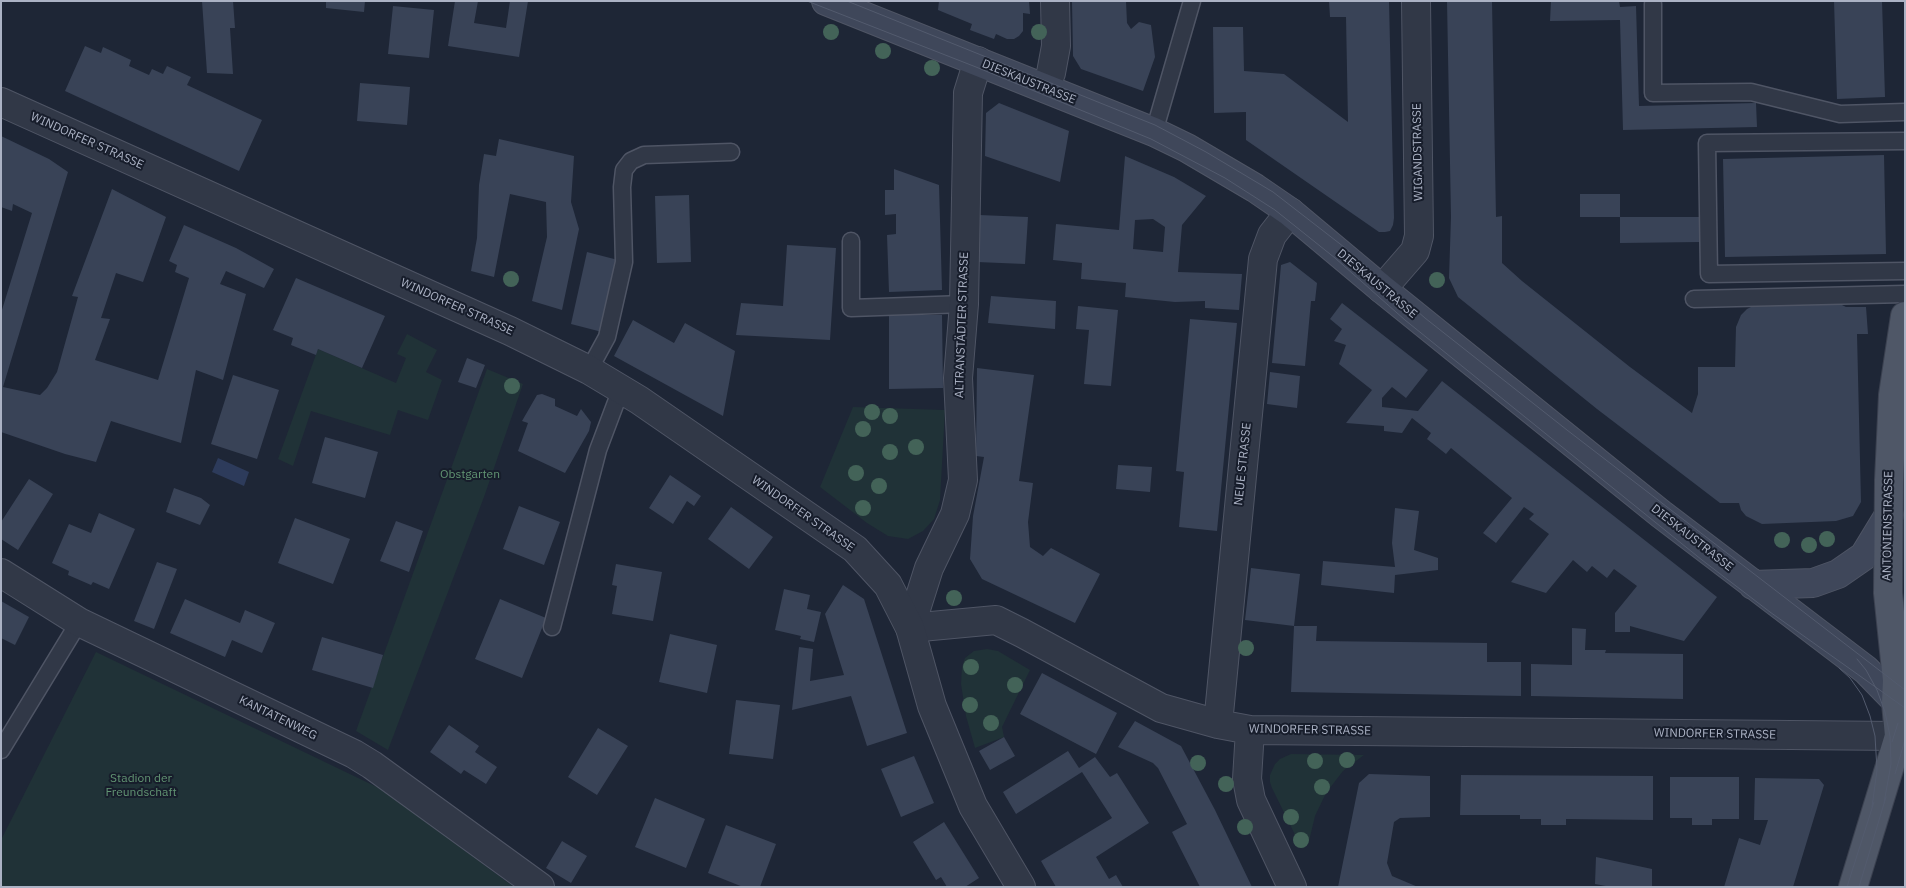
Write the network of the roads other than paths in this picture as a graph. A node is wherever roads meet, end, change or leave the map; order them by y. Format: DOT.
graph roads {
  1 [pos="826,1"];
  2 [pos="1055,1"];
  3 [pos="1192,1"];
  4 [pos="1416,1"];
  5 [pos="1653,4"];
  6 [pos="978,61"];
  7 [pos="1045,88"];
  8 [pos="1,102"];
  9 [pos="1905,112"];
  10 [pos="1154,132"];
  11 [pos="1905,141"];
  12 [pos="731,152"];
  13 [pos="1290,212"];
  14 [pos="851,241"];
  15 [pos="1905,271"];
  16 [pos="1382,289"];
  17 [pos="1905,294"];
  18 [pos="1694,299"];
  19 [pos="964,304"];
  20 [pos="1905,316"];
  21 [pos="589,370"];
  22 [pos="621,389"];
  23 [pos="1889,515"];
  24 [pos="1,573"];
  25 [pos="1753,585"];
  26 [pos="79,622"];
  27 [pos="552,627"];
  28 [pos="910,628"];
  29 [pos="1902,711"];
  30 [pos="1218,724"];
  31 [pos="1250,730"];
  32 [pos="1,750"];
  33 [pos="540,887"];
  34 [pos="1021,887"];
  35 [pos="1292,887"];
  36 [pos="1853,887"];
  1 -- 6 [label="main road, DIESKAUSTRASSE"];
  2 -- 7 [label="street"];
  3 -- 10 [label="lane"];
  4 -- 16 [label="street, WIGANDSTRASSE"];
  5 -- 9 [label="lane"];
  6 -- 7 [label="main road, DIESKAUSTRASSE"];
  6 -- 19 [label="street, ALTRANSTÄDTER STRASSE"];
  7 -- 10 [label="main road, DIESKAUSTRASSE"];
  8 -- 21 [label="street, WINDORFER STRASSE"];
  10 -- 13 [label="main road, DIESKAUSTRASSE"];
  11 -- 15 [label="lane"];
  12 -- 21 [label="lane"];
  13 -- 16 [label="main road, DIESKAUSTRASSE"];
  13 -- 30 [label="street, NEUE STRASSE"];
  14 -- 19 [label="lane"];
  16 -- 25 [label="main road, DIESKAUSTRASSE"];
  17 -- 18 [label="lane"];
  19 -- 28 [label="street, ALTRANSTÄDTER STRASSE"];
  20 -- 23 [label="main road, ANTONIENSTRASSE"];
  21 -- 22 [label="street, WINDORFER STRASSE"];
  22 -- 27 [label="lane"];
  22 -- 28 [label="street, WINDORFER STRASSE"];
  23 -- 25 [label="main road"];
  23 -- 29 [label="main road, ANTONIENSTRASSE"];
  24 -- 26 [label="street, KANTATENWEG"];
  25 -- 29 [label="main road, DIESKAUSTRASSE"];
  26 -- 32 [label="lane"];
  26 -- 33 [label="street, KANTATENWEG"];
  28 -- 30 [label="street, WINDORFER STRASSE"];
  28 -- 34 [label="street"];
  29 -- 31 [label="street, WINDORFER STRASSE"];
  29 -- 36 [label="main road, ANTONIENSTRASSE"];
  30 -- 31 [label="street, WINDORFER STRASSE"];
  31 -- 35 [label="street"];
}
